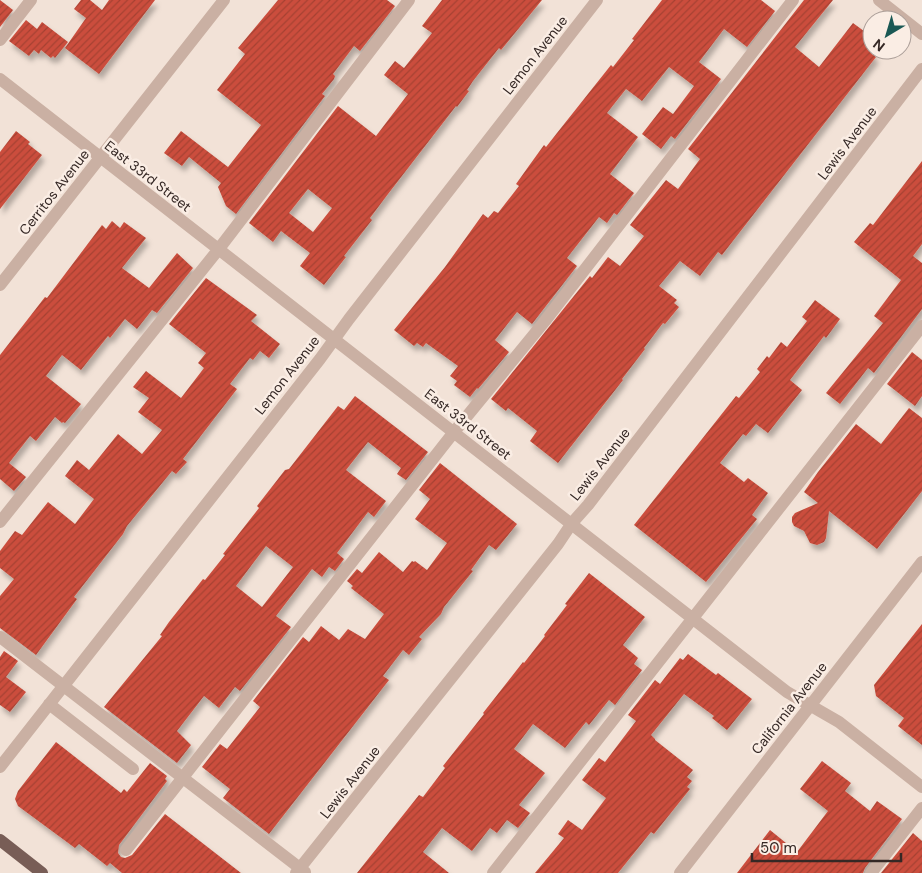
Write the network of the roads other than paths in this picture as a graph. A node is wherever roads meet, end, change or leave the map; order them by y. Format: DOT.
graph roads {
  1 [pos="31,0"];
  2 [pos="224,0"];
  3 [pos="410,0"];
  4 [pos="597,0"];
  5 [pos="793,0"];
  6 [pos="879,0"];
  7 [pos="893,4"];
  8 [pos="922,34"];
  9 [pos="0,40"];
  10 [pos="922,69"];
  11 [pos="0,79"];
  12 [pos="100,158"];
  13 [pos="218,250"];
  14 [pos="0,285"];
  15 [pos="922,326"];
  16 [pos="334,339"];
  17 [pos="454,432"];
  18 [pos="0,522"];
  19 [pos="572,523"];
  20 [pos="922,562"];
  21 [pos="692,618"];
  22 [pos="0,637"];
  23 [pos="63,686"];
  24 [pos="49,704"];
  25 [pos="811,705"];
  26 [pos="0,768"];
  27 [pos="134,769"];
  28 [pos="183,778"];
  29 [pos="922,787"];
  30 [pos="922,808"];
  31 [pos="0,840"];
  32 [pos="126,850"];
  33 [pos="301,871"];
  34 [pos="42,873"];
  35 [pos="493,873"];
  36 [pos="680,873"];
  37 [pos="871,873"];
  1 -- 9 [label="street"];
  2 -- 12 [label="street, Cerritos Avenue"];
  3 -- 13 [label="street"];
  4 -- 16 [label="street, Lemon Avenue"];
  5 -- 17 [label="street"];
  6 -- 7 [label="street"];
  7 -- 8 [label="street"];
  10 -- 19 [label="street, Lewis Avenue"];
  11 -- 12 [label="street, East 33rd Street"];
  12 -- 13 [label="street, East 33rd Street"];
  12 -- 14 [label="street, Cerritos Avenue"];
  13 -- 16 [label="street, East 33rd Street"];
  13 -- 18 [label="street"];
  15 -- 21 [label="street"];
  16 -- 17 [label="street, East 33rd Street"];
  16 -- 23 [label="street, Lemon Avenue"];
  17 -- 19 [label="street, East 33rd Street"];
  17 -- 28 [label="street"];
  19 -- 21 [label="street, East 33rd Street"];
  19 -- 33 [label="street, Lewis Avenue"];
  20 -- 25 [label="street, California Avenue"];
  21 -- 25 [label="street, East 33rd Street"];
  21 -- 35 [label="street"];
  22 -- 23 [label="street"];
  23 -- 24 [label="street, Lemon Avenue"];
  23 -- 28 [label="street"];
  24 -- 26 [label="street, Lemon Avenue"];
  24 -- 27 [label="street"];
  25 -- 29 [label="street, East 33rd Street"];
  25 -- 36 [label="street, California Avenue"];
  28 -- 32 [label="street"];
  28 -- 33 [label="street"];
  30 -- 37 [label="street"];
  31 -- 34 [label="main road"];
}
